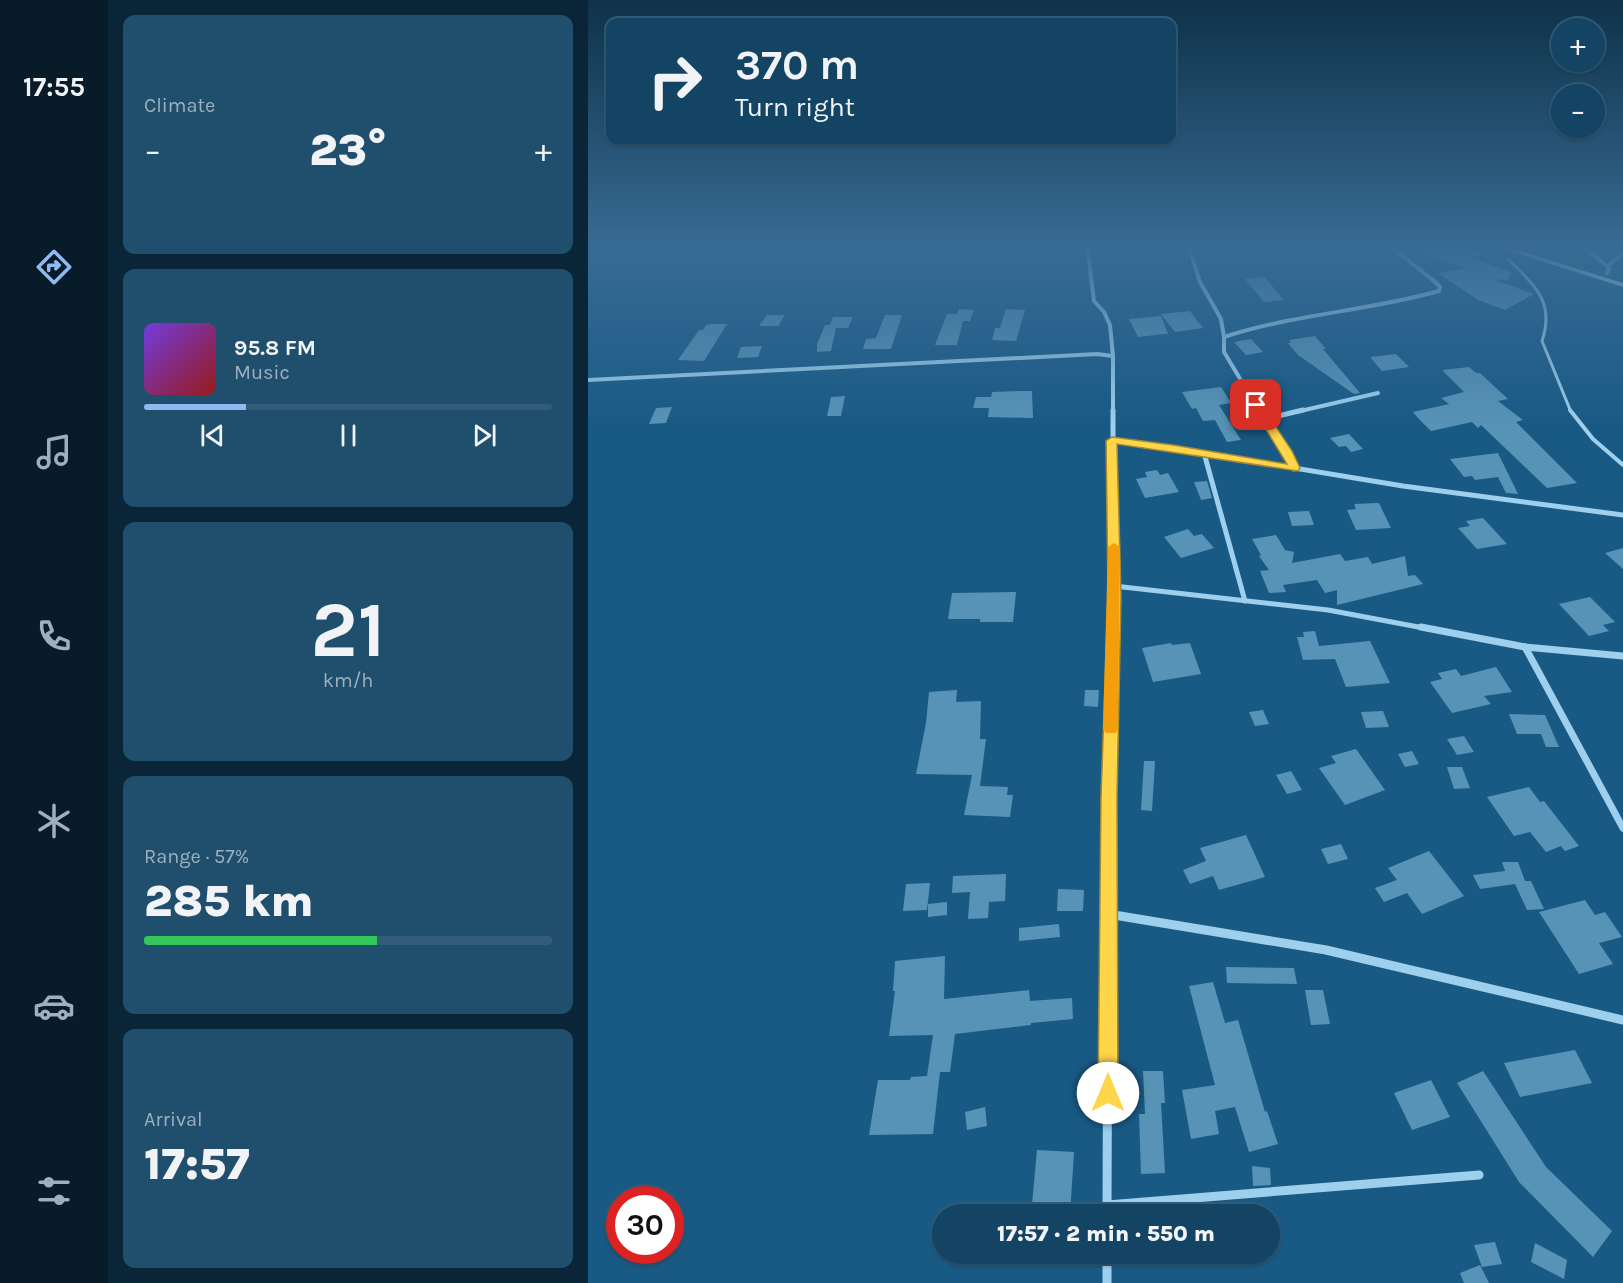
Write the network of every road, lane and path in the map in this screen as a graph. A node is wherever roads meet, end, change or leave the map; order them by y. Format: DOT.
graph roads {
  1 [pos="1099,305"];
  2 [pos="1214,305"];
  3 [pos="1369,305"];
  4 [pos="1547,305"];
  5 [pos="1224,337"];
  6 [pos="1113,356"];
  7 [pos="588,380"];
  8 [pos="1378,393"];
  9 [pos="1265,419"];
  10 [pos="1112,441"];
  11 [pos="1204,453"];
  12 [pos="1623,465"];
  13 [pos="1294,468"];
  14 [pos="1623,515"];
  15 [pos="1114,586"];
  16 [pos="1245,601"];
  17 [pos="1525,647"];
  18 [pos="1623,656"];
  19 [pos="1623,828"];
  20 [pos="1108,914"];
  21 [pos="1623,1020"];
  22 [pos="1479,1175"];
  23 [pos="1107,1204"];
  24 [pos="1171,1204"];
  25 [pos="1107,1264"];
  26 [pos="1107,1283"];
  1 -- 6 [label="street"];
  2 -- 5 [label="street"];
  3 -- 5 [label="street"];
  4 -- 12 [label="lane"];
  5 -- 9 [label="street"];
  6 -- 7 [label="street"];
  6 -- 10 [label="street"];
  8 -- 9 [label="street"];
  9 -- 13 [label="street"];
  10 -- 11 [label="street"];
  10 -- 15 [label="street"];
  11 -- 13 [label="street"];
  11 -- 16 [label="street"];
  13 -- 14 [label="street"];
  15 -- 16 [label="street"];
  15 -- 20 [label="street"];
  16 -- 17 [label="street"];
  17 -- 18 [label="street"];
  17 -- 19 [label="street"];
  20 -- 21 [label="street"];
  20 -- 23 [label="street"];
  22 -- 24 [label="street"];
  25 -- 26 [label="street"];
}
